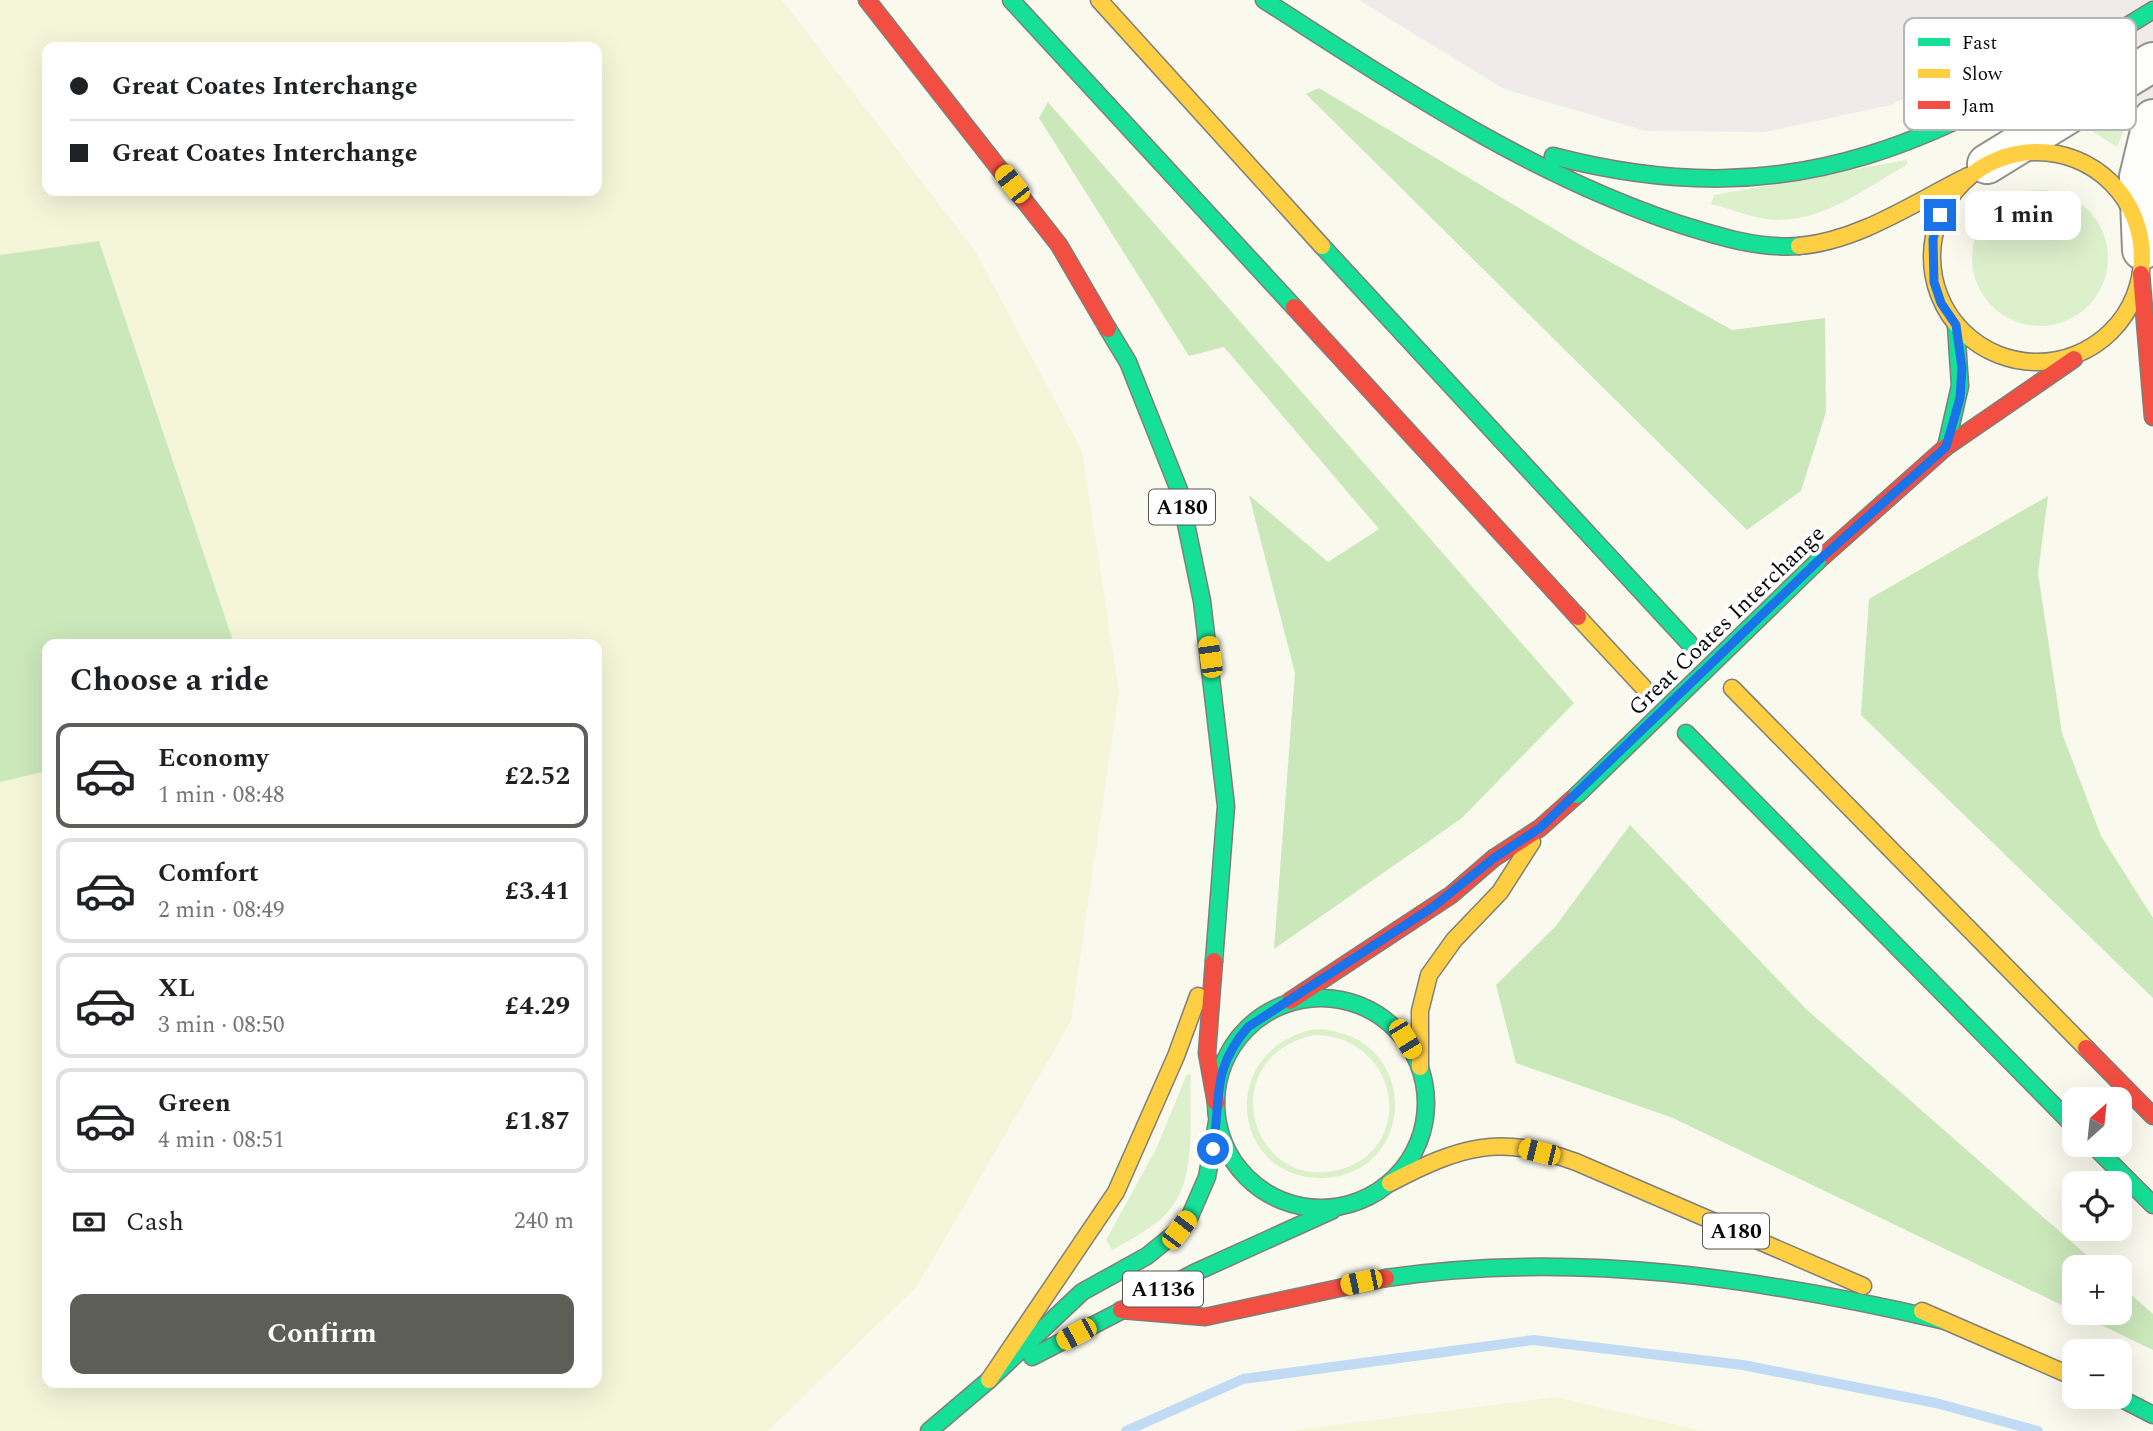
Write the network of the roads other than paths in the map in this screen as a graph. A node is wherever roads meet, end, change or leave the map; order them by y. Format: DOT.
graph roads {
  1 [pos="867,0"];
  2 [pos="1011,0"];
  3 [pos="1099,0"];
  4 [pos="1264,0"];
  5 [pos="2153,9"];
  6 [pos="2136,19"];
  7 [pos="2153,62"];
  8 [pos="2136,72"];
  9 [pos="2153,119"];
  10 [pos="1456,120"];
  11 [pos="1934,130"];
  12 [pos="2040,130"];
  13 [pos="1978,170"];
  14 [pos="2141,262"];
  15 [pos="1956,325"];
  16 [pos="2091,348"];
  17 [pos="2153,416"];
  18 [pos="1946,447"];
  19 [pos="1689,643"];
  20 [pos="1643,687"];
  21 [pos="1732,688"];
  22 [pos="1686,733"];
  23 [pos="1540,828"];
  24 [pos="1212,956"];
  25 [pos="1286,1004"];
  26 [pos="1420,1070"];
  27 [pos="1216,1103"];
  28 [pos="2062,1114"];
  29 [pos="2153,1116"];
  30 [pos="1217,1122"];
  31 [pos="2105,1157"];
  32 [pos="1390,1183"];
  33 [pos="2153,1205"];
  34 [pos="1342,1206"];
  35 [pos="1121,1310"];
  36 [pos="1945,1321"];
  37 [pos="2062,1372"];
  38 [pos="989,1380"];
  39 [pos="2132,1404"];
  40 [pos="2153,1415"];
  41 [pos="929,1431"];
  1 -- 24 [label="main road, A180"];
  2 -- 20 [label="main road"];
  3 -- 19 [label="main road"];
  4 -- 10 [label="main road"];
  5 -- 6 [label="main road"];
  7 -- 8 [label="street"];
  9 -- 14 [label="street"];
  10 -- 11 [label="main road"];
  10 -- 13 [label="main road"];
  12 -- 13 [label="street"];
  13 -- 14 [label="main road"];
  13 -- 15 [label="main road, Great Coates Interchange"];
  14 -- 16 [label="main road, Great Coates Interchange"];
  14 -- 17 [label="main road"];
  15 -- 16 [label="main road, Great Coates Interchange"];
  15 -- 18 [label="main road, Great Coates Interchange"];
  16 -- 18 [label="main road, Great Coates Interchange"];
  18 -- 23 [label="main road, Great Coates Interchange, bridge"];
  21 -- 29 [label="main road"];
  22 -- 28 [label="main road"];
  23 -- 25 [label="main road, Great Coates Interchange"];
  23 -- 26 [label="main road, Great Coates Interchange"];
  24 -- 27 [label="main road, A180"];
  24 -- 38 [label="main road"];
  25 -- 26 [label="main road, Great Coates Interchange"];
  25 -- 27 [label="main road, Great Coates Interchange"];
  26 -- 32 [label="main road, Great Coates Interchange"];
  27 -- 30 [label="main road, Great Coates Interchange"];
  30 -- 34 [label="main road, Great Coates Interchange"];
  30 -- 38 [label="main road, A1136"];
  31 -- 33 [label="main road"];
  32 -- 34 [label="main road, Great Coates Interchange"];
  32 -- 36 [label="main road, A180"];
  34 -- 35 [label="main road, A1136"];
  35 -- 36 [label="main road"];
  35 -- 38 [label="main road, A1136"];
  36 -- 37 [label="main road, A180"];
  38 -- 41 [label="main road, A1136"];
  39 -- 40 [label="main road"];
}
